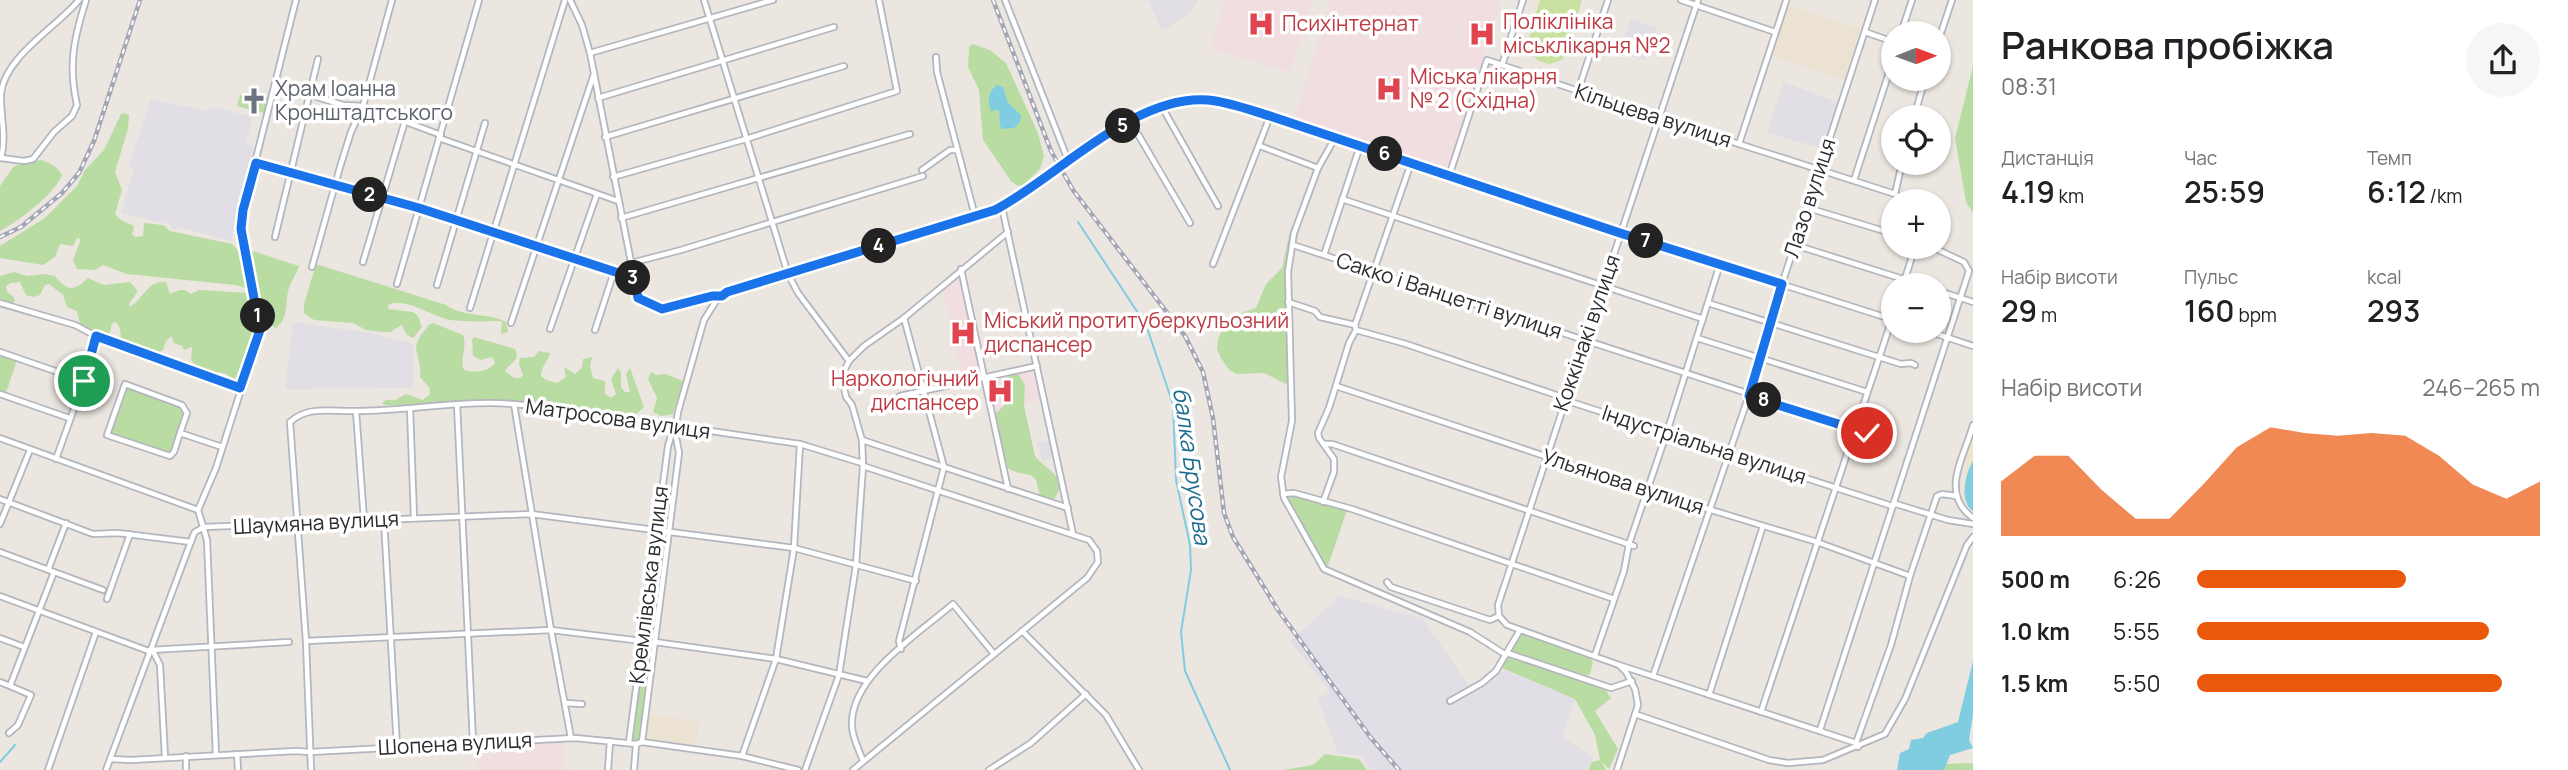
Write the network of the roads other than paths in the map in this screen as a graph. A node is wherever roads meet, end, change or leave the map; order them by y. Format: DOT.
graph roads {
  1 [pos="79,0"];
  2 [pos="86,0"];
  3 [pos="296,0"];
  4 [pos="392,0"];
  5 [pos="479,0"];
  6 [pos="567,0"];
  7 [pos="704,0"];
  8 [pos="774,0"];
  9 [pos="879,0"];
  10 [pos="1005,0"];
  11 [pos="1523,0"];
  12 [pos="1608,0"];
  13 [pos="1681,0"];
  14 [pos="1875,0"];
  15 [pos="1912,0"];
  16 [pos="1952,0"];
  17 [pos="1786,1"];
  18 [pos="1697,3"];
  19 [pos="710,19"];
  20 [pos="1905,21"];
  21 [pos="1945,21"];
  22 [pos="834,27"];
  23 [pos="1775,32"];
  24 [pos="1865,32"];
  25 [pos="1881,38"];
  26 [pos="590,53"];
  27 [pos="936,57"];
  28 [pos="318,59"];
  29 [pos="722,61"];
  30 [pos="1503,65"];
  31 [pos="844,66"];
  32 [pos="594,73"];
  33 [pos="275,84"];
  34 [pos="1578,91"];
  35 [pos="1883,91"];
  36 [pos="310,95"];
  37 [pos="598,98"];
  38 [pos="734,100"];
  39 [pos="363,106"];
  40 [pos="1162,107"];
  41 [pos="1270,116"];
  42 [pos="1658,118"];
  43 [pos="405,121"];
  44 [pos="1128,122"];
  45 [pos="485,124"];
  46 [pos="910,134"];
  47 [pos="440,136"];
  48 [pos="605,138"];
  49 [pos="1335,138"];
  50 [pos="746,139"];
  51 [pos="1739,144"];
  52 [pos="1260,146"];
  53 [pos="1360,146"];
  54 [pos="957,150"];
  55 [pos="476,153"];
  56 [pos="1,158"];
  57 [pos="1068,160"];
  58 [pos="256,163"];
  59 [pos="1411,163"];
  60 [pos="514,166"];
  61 [pos="1318,168"];
  62 [pos="922,170"];
  63 [pos="1820,170"];
  64 [pos="290,173"];
  65 [pos="923,176"];
  66 [pos="1449,176"];
  67 [pos="613,177"];
  68 [pos="757,178"];
  69 [pos="1854,180"];
  70 [pos="558,181"];
  71 [pos="336,185"];
  72 [pos="1881,189"];
  73 [pos="597,194"];
  74 [pos="382,198"];
  75 [pos="1342,199"];
  76 [pos="618,201"];
  77 [pos="1002,206"];
  78 [pos="1218,206"];
  79 [pos="419,208"];
  80 [pos="1808,208"];
  81 [pos="975,216"];
  82 [pos="1392,216"];
  83 [pos="621,218"];
  84 [pos="456,221"];
  85 [pos="774,222"];
  86 [pos="1190,223"];
  87 [pos="1881,230"];
  88 [pos="1008,232"];
  89 [pos="493,233"];
  90 [pos="1620,233"];
  91 [pos="275,237"];
  92 [pos="1293,244"];
  93 [pos="1795,246"];
  94 [pos="536,248"];
  95 [pos="1324,255"];
  96 [pos="1951,255"];
  97 [pos="575,260"];
  98 [pos="363,262"];
  99 [pos="631,263"];
  100 [pos="1213,264"];
  101 [pos="1720,264"];
  102 [pos="313,267"];
  103 [pos="961,269"];
  104 [pos="1374,271"];
  105 [pos="614,272"];
  106 [pos="788,274"];
  107 [pos="1881,274"];
  108 [pos="634,278"];
  109 [pos="397,284"];
  110 [pos="1782,284"];
  111 [pos="437,285"];
  112 [pos="1602,286"];
  113 [pos="1951,295"];
  114 [pos="722,296"];
  115 [pos="1959,297"];
  116 [pos="1289,302"];
  117 [pos="1973,302"];
  118 [pos="0,303"];
  119 [pos="1708,303"];
  120 [pos="471,308"];
  121 [pos="1881,313"];
  122 [pos="904,318"];
  123 [pos="1703,319"];
  124 [pos="1772,322"];
  125 [pos="1951,322"];
  126 [pos="511,323"];
  127 [pos="1356,327"];
  128 [pos="550,329"];
  129 [pos="595,330"];
  130 [pos="96,336"];
  131 [pos="1697,338"];
  132 [pos="1951,339"];
  133 [pos="1584,341"];
  134 [pos="1884,343"];
  135 [pos="1944,343"];
  136 [pos="1973,346"];
  137 [pos="0,352"];
  138 [pos="1880,355"];
  139 [pos="1760,360"];
  140 [pos="849,361"];
  141 [pos="1037,366"];
  142 [pos="1915,366"];
  143 [pos="1685,374"];
  144 [pos="984,377"];
  145 [pos="84,381"];
  146 [pos="1336,386"];
  147 [pos="240,388"];
  148 [pos="922,390"];
  149 [pos="1867,392"];
  150 [pos="0,394"];
  151 [pos="900,396"];
  152 [pos="1749,396"];
  153 [pos="1565,398"];
  154 [pos="457,404"];
  155 [pos="514,404"];
  156 [pos="410,408"];
  157 [pos="356,411"];
  158 [pos="69,418"];
  159 [pos="1973,425"];
  160 [pos="1855,429"];
  161 [pos="675,431"];
  162 [pos="1667,432"];
  163 [pos="180,433"];
  164 [pos="0,438"];
  165 [pos="1885,438"];
  166 [pos="862,440"];
  167 [pos="800,444"];
  168 [pos="1325,444"];
  169 [pos="222,447"];
  170 [pos="30,450"];
  171 [pos="1730,452"];
  172 [pos="1546,456"];
  173 [pos="55,459"];
  174 [pos="863,465"];
  175 [pos="944,467"];
  176 [pos="1834,487"];
  177 [pos="937,489"];
  178 [pos="1008,489"];
  179 [pos="1648,490"];
  180 [pos="1283,494"];
  181 [pos="1956,496"];
  182 [pos="0,499"];
  183 [pos="8,502"];
  184 [pos="1323,502"];
  185 [pos="1892,506"];
  186 [pos="1068,508"];
  187 [pos="198,510"];
  188 [pos="1528,510"];
  189 [pos="1711,511"];
  190 [pos="531,514"];
  191 [pos="1931,515"];
  192 [pos="461,516"];
  193 [pos="414,518"];
  194 [pos="1973,518"];
  195 [pos="363,520"];
  196 [pos="384,520"];
  197 [pos="0,523"];
  198 [pos="66,523"];
  199 [pos="295,524"];
  200 [pos="1973,524"];
  201 [pos="1763,526"];
  202 [pos="204,527"];
  203 [pos="656,530"];
  204 [pos="669,532"];
  205 [pos="130,534"];
  206 [pos="1073,534"];
  207 [pos="1973,537"];
  208 [pos="191,542"];
  209 [pos="1817,542"];
  210 [pos="1632,545"];
  211 [pos="794,548"];
  212 [pos="0,552"];
  213 [pos="1873,564"];
  214 [pos="856,565"];
  215 [pos="1511,565"];
  216 [pos="51,571"];
  217 [pos="1910,576"];
  218 [pos="916,581"];
  219 [pos="1387,582"];
  220 [pos="103,590"];
  221 [pos="0,596"];
  222 [pos="1614,598"];
  223 [pos="107,599"];
  224 [pos="39,610"];
  225 [pos="1499,616"];
  226 [pos="551,630"];
  227 [pos="1520,630"];
  228 [pos="1022,631"];
  229 [pos="96,632"];
  230 [pos="467,633"];
  231 [pos="0,638"];
  232 [pos="390,638"];
  233 [pos="306,641"];
  234 [pos="642,641"];
  235 [pos="289,642"];
  236 [pos="655,642"];
  237 [pos="212,645"];
  238 [pos="24,647"];
  239 [pos="901,649"];
  240 [pos="149,650"];
  241 [pos="994,654"];
  242 [pos="1506,654"];
  243 [pos="1595,655"];
  244 [pos="776,659"];
  245 [pos="1619,665"];
  246 [pos="839,675"];
  247 [pos="1653,676"];
  248 [pos="867,681"];
  249 [pos="1632,681"];
  250 [pos="0,682"];
  251 [pos="10,687"];
  252 [pos="1086,694"];
  253 [pos="1709,695"];
  254 [pos="1450,701"];
  255 [pos="565,703"];
  256 [pos="582,704"];
  257 [pos="1761,712"];
  258 [pos="1635,714"];
  259 [pos="1820,730"];
  260 [pos="9,733"];
  261 [pos="571,738"];
  262 [pos="610,741"];
  263 [pos="472,742"];
  264 [pos="629,742"];
  265 [pos="642,743"];
  266 [pos="636,744"];
  267 [pos="1857,745"];
  268 [pos="397,747"];
  269 [pos="310,752"];
  270 [pos="237,754"];
  271 [pos="216,755"];
  272 [pos="186,756"];
  273 [pos="743,756"];
  274 [pos="165,757"];
  275 [pos="110,759"];
  276 [pos="131,760"];
  277 [pos="863,761"];
  278 [pos="48,770"];
  279 [pos="106,770"];
  280 [pos="132,770"];
  281 [pos="186,770"];
  282 [pos="238,770"];
  283 [pos="311,770"];
  284 [pos="608,770"];
  285 [pos="634,770"];
  286 [pos="798,770"];
  287 [pos="805,770"];
  288 [pos="853,770"];
  289 [pos="989,770"];
  290 [pos="1139,770"];
  291 [pos="1616,770"];
  1 -- 56 [label="street"];
  2 -- 56 [label="street"];
  3 -- 33 [label="street"];
  4 -- 39 [label="street"];
  5 -- 47 [label="street"];
  6 -- 26 [label="street"];
  6 -- 60 [label="street"];
  7 -- 19 [label="street"];
  8 -- 19 [label="street"];
  9 -- 50 [label="street"];
  10 -- 57 [label="street"];
  11 -- 30 [label="street"];
  12 -- 34 [label="street"];
  13 -- 18 [label="street"];
  14 -- 24 [label="street, Лазо вулиця"];
  15 -- 20 [label="street"];
  16 -- 21 [label="street"];
  17 -- 23 [label="street"];
  18 -- 23 [label="street"];
  18 -- 42 [label="street, Коккінакі вулиця"];
  19 -- 26 [label="street"];
  19 -- 29 [label="street"];
  22 -- 29 [label="street"];
  23 -- 51 [label="street"];
  24 -- 25 [label="street"];
  24 -- 63 [label="street, Лазо вулиця"];
  26 -- 32 [label="street"];
  27 -- 54 [label="street"];
  28 -- 36 [label="street"];
  29 -- 37 [label="street"];
  29 -- 38 [label="street"];
  30 -- 34 [label="street, Кільцева вулиця"];
  30 -- 66 [label="street"];
  31 -- 38 [label="street"];
  32 -- 37 [label="street"];
  32 -- 70 [label="street"];
  33 -- 36 [label="street"];
  33 -- 58 [label="street"];
  34 -- 42 [label="street, Кільцева вулиця"];
  35 -- 69 [label="street"];
  36 -- 39 [label="street"];
  36 -- 64 [label="street"];
  37 -- 48 [label="street"];
  38 -- 48 [label="street"];
  38 -- 50 [label="street"];
  39 -- 43 [label="street"];
  39 -- 71 [label="street"];
  40 -- 41 [label="street"];
  40 -- 44 [label="street"];
  40 -- 78 [label="street"];
  41 -- 49 [label="street"];
  41 -- 52 [label="street"];
  42 -- 51 [label="street, Кільцева вулиця"];
  42 -- 90 [label="street, Коккінакі вулиця"];
  43 -- 47 [label="street"];
  43 -- 74 [label="street"];
  44 -- 57 [label="street"];
  44 -- 86 [label="street"];
  45 -- 55 [label="street"];
  46 -- 68 [label="street"];
  47 -- 55 [label="street"];
  47 -- 79 [label="street"];
  48 -- 67 [label="street"];
  49 -- 53 [label="street"];
  49 -- 61 [label="street"];
  50 -- 67 [label="street"];
  50 -- 68 [label="street"];
  51 -- 63 [label="street, Кільцева вулиця"];
  52 -- 61 [label="street"];
  52 -- 100 [label="street"];
  53 -- 59 [label="street"];
  53 -- 75 [label="street"];
  54 -- 62 [label="street"];
  54 -- 81 [label="street"];
  55 -- 60 [label="street"];
  55 -- 84 [label="street"];
  57 -- 77 [label="street"];
  58 -- 64 [label="street"];
  58 -- 147 [label="street"];
  59 -- 66 [label="street"];
  59 -- 82 [label="street"];
  60 -- 70 [label="street"];
  60 -- 89 [label="street"];
  61 -- 92 [label="street"];
  63 -- 69 [label="street, Кільцева вулиця"];
  63 -- 80 [label="street, Лазо вулиця"];
  64 -- 71 [label="street"];
  64 -- 91 [label="street"];
  65 -- 85 [label="street"];
  66 -- 90 [label="street"];
  67 -- 76 [label="street"];
  68 -- 83 [label="street"];
  68 -- 85 [label="street"];
  69 -- 72 [label="street, Кільцева вулиця"];
  70 -- 73 [label="street"];
  70 -- 94 [label="street"];
  71 -- 74 [label="street"];
  71 -- 102 [label="street"];
  73 -- 76 [label="street"];
  73 -- 97 [label="street"];
  74 -- 79 [label="street"];
  74 -- 98 [label="street"];
  75 -- 82 [label="street"];
  75 -- 95 [label="street"];
  76 -- 83 [label="street"];
  77 -- 81 [label="street"];
  77 -- 88 [label="street"];
  79 -- 84 [label="street"];
  79 -- 109 [label="street"];
  80 -- 87 [label="street"];
  80 -- 93 [label="street, Лазо вулиця"];
  81 -- 106 [label="street"];
  82 -- 104 [label="street"];
  82 -- 112 [label="street"];
  83 -- 99 [label="street"];
  84 -- 89 [label="street"];
  84 -- 111 [label="street"];
  85 -- 99 [label="street"];
  85 -- 106 [label="street"];
  88 -- 103 [label="street"];
  88 -- 141 [label="street"];
  89 -- 94 [label="street"];
  89 -- 120 [label="street"];
  90 -- 101 [label="street"];
  90 -- 112 [label="street, Коккінакі вулиця"];
  92 -- 95 [label="street, Сакко і Ванцетті вулиця"];
  92 -- 116 [label="street"];
  93 -- 107 [label="street"];
  93 -- 110 [label="street, Лазо вулиця"];
  94 -- 97 [label="street"];
  94 -- 126 [label="street"];
  95 -- 104 [label="street, Сакко і Ванцетті вулиця"];
  96 -- 115 [label="street"];
  97 -- 105 [label="street"];
  97 -- 128 [label="street"];
  99 -- 108 [label="street"];
  101 -- 110 [label="street"];
  101 -- 119 [label="street"];
  103 -- 122 [label="street"];
  103 -- 144 [label="street"];
  104 -- 127 [label="street"];
  104 -- 133 [label="street, Сакко і Ванцетті вулиця"];
  105 -- 108 [label="street"];
  105 -- 129 [label="street"];
  106 -- 114 [label="street, Кремлівська вулиця"];
  106 -- 140 [label="street"];
  108 -- 114 [label="street"];
  110 -- 121 [label="street"];
  110 -- 124 [label="street, Лазо вулиця"];
  112 -- 123 [label="street"];
  112 -- 133 [label="street, Коккінакі вулиця"];
  113 -- 115 [label="street"];
  114 -- 161 [label="street, Кремлівська вулиця"];
  115 -- 117 [label="street"];
  115 -- 125 [label="street"];
  116 -- 127 [label="street, Індустріальна вулиця"];
  116 -- 180 [label="street"];
  118 -- 130 [label="street"];
  119 -- 123 [label="street"];
  119 -- 124 [label="street"];
  122 -- 140 [label="street"];
  122 -- 148 [label="street"];
  123 -- 131 [label="street"];
  124 -- 138 [label="street"];
  124 -- 139 [label="street, Лазо вулиця"];
  127 -- 146 [label="street"];
  127 -- 153 [label="street, Індустріальна вулиця"];
  130 -- 145 [label="street"];
  130 -- 147 [label="street"];
  131 -- 139 [label="street"];
  131 -- 143 [label="street"];
  132 -- 136 [label="street"];
  133 -- 143 [label="street, Сакко і Ванцетті вулиця"];
  133 -- 153 [label="street, Коккінакі вулиця"];
  134 -- 138 [label="street"];
  135 -- 185 [label="street"];
  137 -- 145 [label="street"];
  138 -- 142 [label="street"];
  138 -- 149 [label="street"];
  139 -- 149 [label="street"];
  139 -- 152 [label="street, Лазо вулиця"];
  140 -- 166 [label="street"];
  141 -- 144 [label="street"];
  141 -- 186 [label="street"];
  143 -- 152 [label="street, Сакко і Ванцетті вулиця"];
  143 -- 162 [label="street"];
  144 -- 148 [label="street"];
  144 -- 178 [label="street"];
  145 -- 158 [label="street"];
  146 -- 168 [label="street"];
  146 -- 172 [label="street, Ульянова вулиця"];
  147 -- 169 [label="street"];
  148 -- 151 [label="street"];
  148 -- 175 [label="street"];
  149 -- 160 [label="street"];
  150 -- 158 [label="street"];
  152 -- 160 [label="street, Сакко і Ванцетті вулиця"];
  152 -- 171 [label="street, Лазо вулиця"];
  153 -- 162 [label="street, Індустріальна вулиця"];
  153 -- 172 [label="street, Коккінакі вулиця"];
  154 -- 155 [label="street, Матросова вулиця"];
  154 -- 156 [label="street, Матросова вулиця"];
  154 -- 192 [label="street"];
  155 -- 161 [label="street, Матросова вулиця"];
  155 -- 190 [label="street"];
  156 -- 157 [label="street, Матросова вулиця"];
  156 -- 193 [label="street"];
  157 -- 195 [label="street"];
  157 -- 199 [label="street, Матросова вулиця"];
  158 -- 173 [label="street"];
  159 -- 181 [label="street"];
  160 -- 165 [label="street, Сакко і Ванцетті вулиця"];
  160 -- 176 [label="street"];
  161 -- 167 [label="street, Матросова вулиця"];
  161 -- 203 [label="street, Кремлівська вулиця"];
  161 -- 204 [label="street, Кремлівська вулиця"];
  162 -- 171 [label="street, Індустріальна вулиця"];
  162 -- 179 [label="street"];
  163 -- 163 [label="street"];
  163 -- 169 [label="street"];
  164 -- 170 [label="street"];
  166 -- 174 [label="street"];
  166 -- 175 [label="street"];
  167 -- 174 [label="street, Матросова вулиця"];
  167 -- 211 [label="street"];
  168 -- 184 [label="street"];
  168 -- 188 [label="street"];
  169 -- 187 [label="street"];
  170 -- 173 [label="street"];
  170 -- 183 [label="street"];
  171 -- 176 [label="street, Індустріальна вулиця"];
  171 -- 189 [label="street, Лазо вулиця"];
  172 -- 179 [label="street, Ульянова вулиця"];
  172 -- 188 [label="street, Коккінакі вулиця"];
  173 -- 187 [label="street"];
  174 -- 177 [label="street, Матросова вулиця"];
  174 -- 214 [label="street"];
  175 -- 177 [label="street"];
  175 -- 178 [label="street"];
  176 -- 185 [label="street, Індустріальна вулиця"];
  176 -- 209 [label="street"];
  177 -- 206 [label="street, Матросова вулиця"];
  177 -- 218 [label="street"];
  178 -- 186 [label="street"];
  179 -- 189 [label="street, Ульянова вулиця"];
  179 -- 210 [label="street"];
  180 -- 184 [label="street"];
  180 -- 242 [label="street"];
  181 -- 191 [label="street"];
  181 -- 194 [label="street"];
  182 -- 183 [label="street"];
  183 -- 197 [label="street"];
  183 -- 198 [label="street"];
  184 -- 215 [label="street"];
  185 -- 191 [label="street, Індустріальна вулиця"];
  185 -- 213 [label="street"];
  186 -- 206 [label="street"];
  187 -- 202 [label="street, Шаумяна вулиця"];
  188 -- 210 [label="street"];
  188 -- 215 [label="street, Коккінакі вулиця"];
  189 -- 201 [label="street, Ульянова вулиця"];
  189 -- 247 [label="street, Лазо вулиця"];
  190 -- 192 [label="street, Шаумяна вулиця"];
  190 -- 203 [label="street, Шаумяна вулиця"];
  190 -- 226 [label="street"];
  191 -- 200 [label="street, Індустріальна вулиця"];
  191 -- 217 [label="street"];
  192 -- 193 [label="street, Шаумяна вулиця"];
  192 -- 230 [label="street"];
  193 -- 196 [label="street, Шаумяна вулиця"];
  195 -- 196 [label="street, Шаумяна вулиця"];
  195 -- 199 [label="street, Шаумяна вулиця"];
  196 -- 232 [label="street"];
  198 -- 205 [label="street"];
  198 -- 216 [label="street"];
  199 -- 202 [label="street, Шаумяна вулиця"];
  199 -- 233 [label="street"];
  201 -- 209 [label="street, Ульянова вулиця"];
  201 -- 253 [label="street"];
  202 -- 208 [label="street"];
  202 -- 237 [label="street"];
  203 -- 204 [label="street, Шаумяна вулиця"];
  203 -- 234 [label="street, Кремлівська вулиця"];
  204 -- 211 [label="street"];
  204 -- 236 [label="street, Кремлівська вулиця"];
  205 -- 208 [label="street"];
  205 -- 223 [label="street"];
  206 -- 228 [label="street, Матросова вулиця"];
  207 -- 267 [label="street"];
  208 -- 240 [label="street"];
  209 -- 213 [label="street, Ульянова вулиця"];
  209 -- 257 [label="street"];
  210 -- 222 [label="street"];
  211 -- 214 [label="street"];
  211 -- 244 [label="street"];
  212 -- 216 [label="street"];
  213 -- 217 [label="street, Ульянова вулиця"];
  213 -- 259 [label="street"];
  214 -- 218 [label="street"];
  214 -- 246 [label="street"];
  215 -- 222 [label="street"];
  215 -- 225 [label="street, Коккінакі вулиця"];
  216 -- 220 [label="street"];
  216 -- 224 [label="street"];
  217 -- 267 [label="street"];
  218 -- 239 [label="street"];
  219 -- 225 [label="street"];
  221 -- 224 [label="street"];
  222 -- 243 [label="street"];
  224 -- 229 [label="street"];
  224 -- 238 [label="street"];
  225 -- 227 [label="street"];
  226 -- 230 [label="street"];
  226 -- 234 [label="street"];
  226 -- 255 [label="street"];
  227 -- 242 [label="street"];
  227 -- 243 [label="street"];
  228 -- 241 [label="street"];
  228 -- 252 [label="street"];
  229 -- 240 [label="street"];
  229 -- 278 [label="street"];
  230 -- 232 [label="street"];
  230 -- 263 [label="street"];
  231 -- 238 [label="street"];
  232 -- 233 [label="street"];
  232 -- 268 [label="street"];
  233 -- 269 [label="street"];
  234 -- 264 [label="street, Кремлівська вулиця"];
  235 -- 237 [label="street"];
  236 -- 244 [label="street"];
  236 -- 265 [label="street, Кремлівська вулиця"];
  237 -- 240 [label="street"];
  237 -- 271 [label="street"];
  238 -- 251 [label="street"];
  239 -- 241 [label="street"];
  239 -- 248 [label="street"];
  240 -- 274 [label="street"];
  240 -- 275 [label="street"];
  241 -- 277 [label="street"];
  242 -- 249 [label="street"];
  242 -- 254 [label="street"];
  243 -- 245 [label="street"];
  244 -- 246 [label="street"];
  244 -- 273 [label="street"];
  245 -- 247 [label="street"];
  245 -- 249 [label="street"];
  246 -- 248 [label="street"];
  246 -- 287 [label="street"];
  247 -- 253 [label="street"];
  248 -- 277 [label="street"];
  249 -- 258 [label="street"];
  250 -- 251 [label="street"];
  251 -- 260 [label="street"];
  252 -- 289 [label="street"];
  252 -- 290 [label="street"];
  253 -- 257 [label="street"];
  255 -- 256 [label="street"];
  255 -- 261 [label="street"];
  257 -- 259 [label="street"];
  258 -- 267 [label="street"];
  258 -- 291 [label="street"];
  259 -- 267 [label="street"];
  261 -- 262 [label="street, Шопена вулиця"];
  261 -- 263 [label="street, Шопена вулиця"];
  262 -- 264 [label="street, Шопена вулиця"];
  262 -- 284 [label="street"];
  263 -- 268 [label="street, Шопена вулиця"];
  264 -- 266 [label="street, Шопена вулиця"];
  265 -- 266 [label="street, Шопена вулиця"];
  265 -- 273 [label="street, Шопена вулиця"];
  266 -- 285 [label="street"];
  268 -- 269 [label="street, Шопена вулиця"];
  269 -- 270 [label="street, Шопена вулиця"];
  269 -- 283 [label="street"];
  270 -- 271 [label="street, Шопена вулиця"];
  270 -- 282 [label="street"];
  271 -- 272 [label="street, Шопена вулиця"];
  272 -- 274 [label="street, Шопена вулиця"];
  272 -- 281 [label="street"];
  273 -- 286 [label="street, Шопена вулиця"];
  274 -- 276 [label="street, Шопена вулиця"];
  275 -- 276 [label="street, Шопена вулиця"];
  275 -- 279 [label="street"];
  276 -- 280 [label="street"];
  277 -- 288 [label="street"];
}
